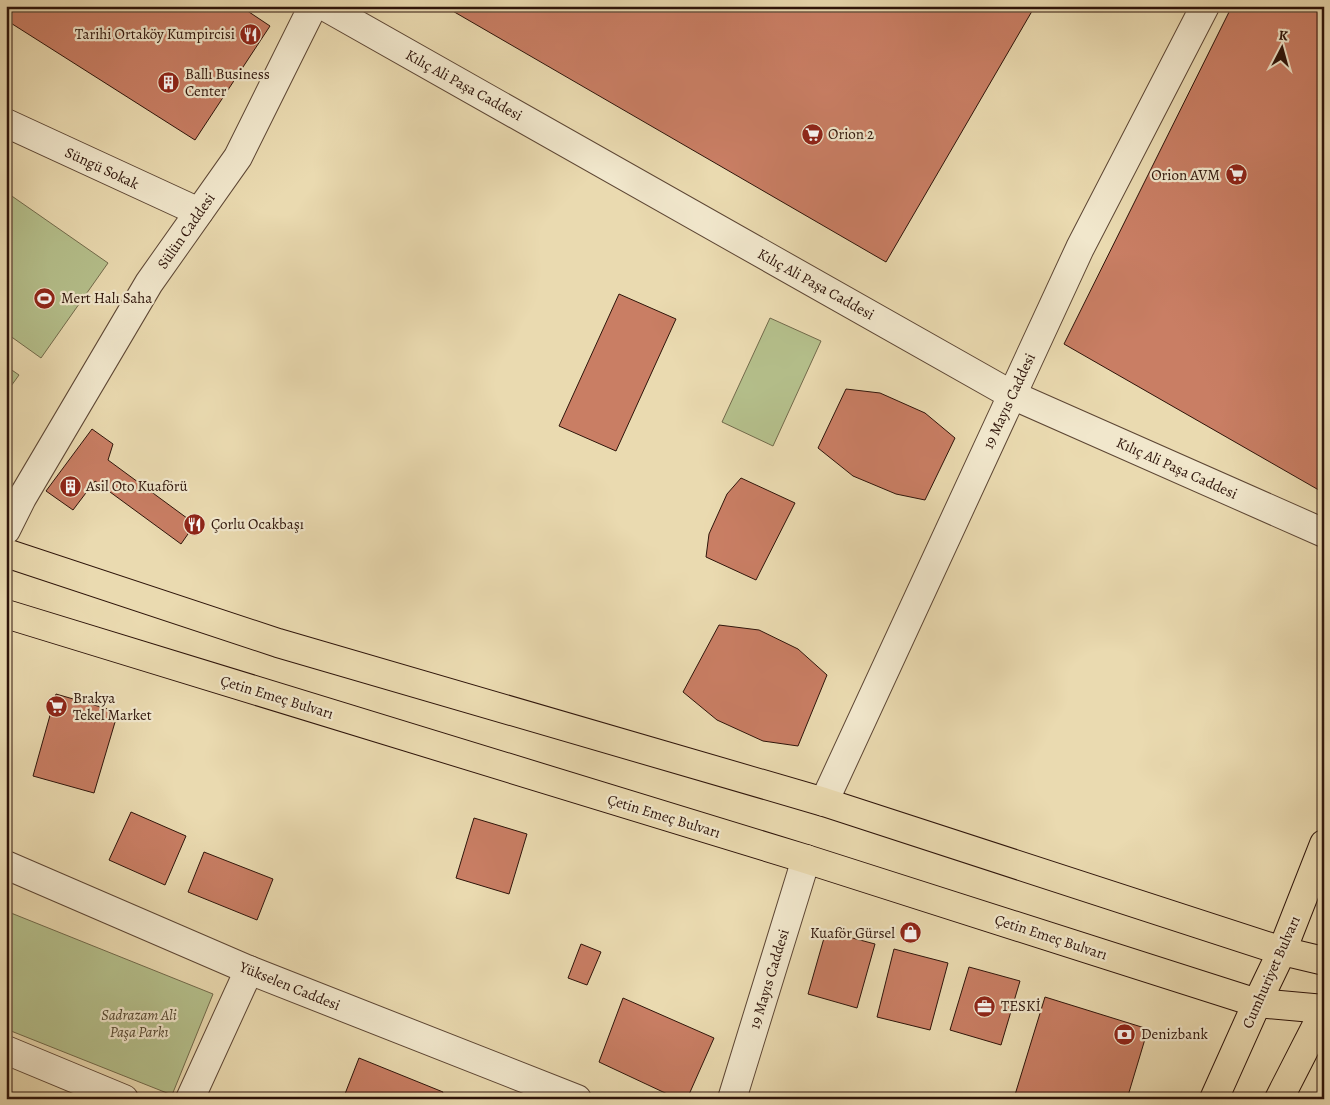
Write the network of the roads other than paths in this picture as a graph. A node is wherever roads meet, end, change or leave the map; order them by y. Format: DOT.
graph roads {
  1 [pos="313,6"];
  2 [pos="324,6"];
  3 [pos="1204,6"];
  4 [pos="6,123"];
  5 [pos="199,212"];
  6 [pos="1012,395"];
  7 [pos="6,530"];
  8 [pos="1324,533"];
  9 [pos="6,553"];
  10 [pos="6,614"];
  11 [pos="824,802"];
  12 [pos="1324,844"];
  13 [pos="806,860"];
  14 [pos="6,865"];
  15 [pos="1282,951"];
  16 [pos="1324,961"];
  17 [pos="249,970"];
  18 [pos="1256,1003"];
  19 [pos="1324,1010"];
  20 [pos="6,1050"];
  21 [pos="124,1099"];
  22 [pos="190,1099"];
  23 [pos="577,1099"];
  24 [pos="732,1099"];
  25 [pos="1214,1099"];
  26 [pos="1279,1099"];
  1 -- 5 [label="street, Sülün Caddesi"];
  2 -- 6 [label="street, Kılıç Ali Paşa Caddesi"];
  3 -- 6 [label="street, 19 Mayıs Caddesi"];
  4 -- 5 [label="street, Süngü Sokak"];
  5 -- 7 [label="street, Sülün Caddesi"];
  6 -- 8 [label="street, Kılıç Ali Paşa Caddesi"];
  6 -- 11 [label="street, 19 Mayıs Caddesi"];
  9 -- 11 [label="main road"];
  10 -- 13 [label="main road, Çetin Emeç Bulvarı"];
  11 -- 15 [label="main road"];
  12 -- 15 [label="main road, Cumhuriyet Bulvarı"];
  13 -- 18 [label="main road, Çetin Emeç Bulvarı"];
  13 -- 24 [label="street, 19 Mayıs Caddesi"];
  14 -- 17 [label="street, Yükselen Caddesi"];
  15 -- 16 [label="main road"];
  15 -- 18 [label="main road, Cumhuriyet Bulvarı"];
  17 -- 22 [label="street"];
  17 -- 23 [label="street, Yükselen Caddesi"];
  18 -- 19 [label="main road, Çetin Emeç Bulvarı"];
  18 -- 25 [label="main road, Cumhuriyet Bulvarı"];
  19 -- 26 [label="main road"];
  20 -- 21 [label="street"];
}
